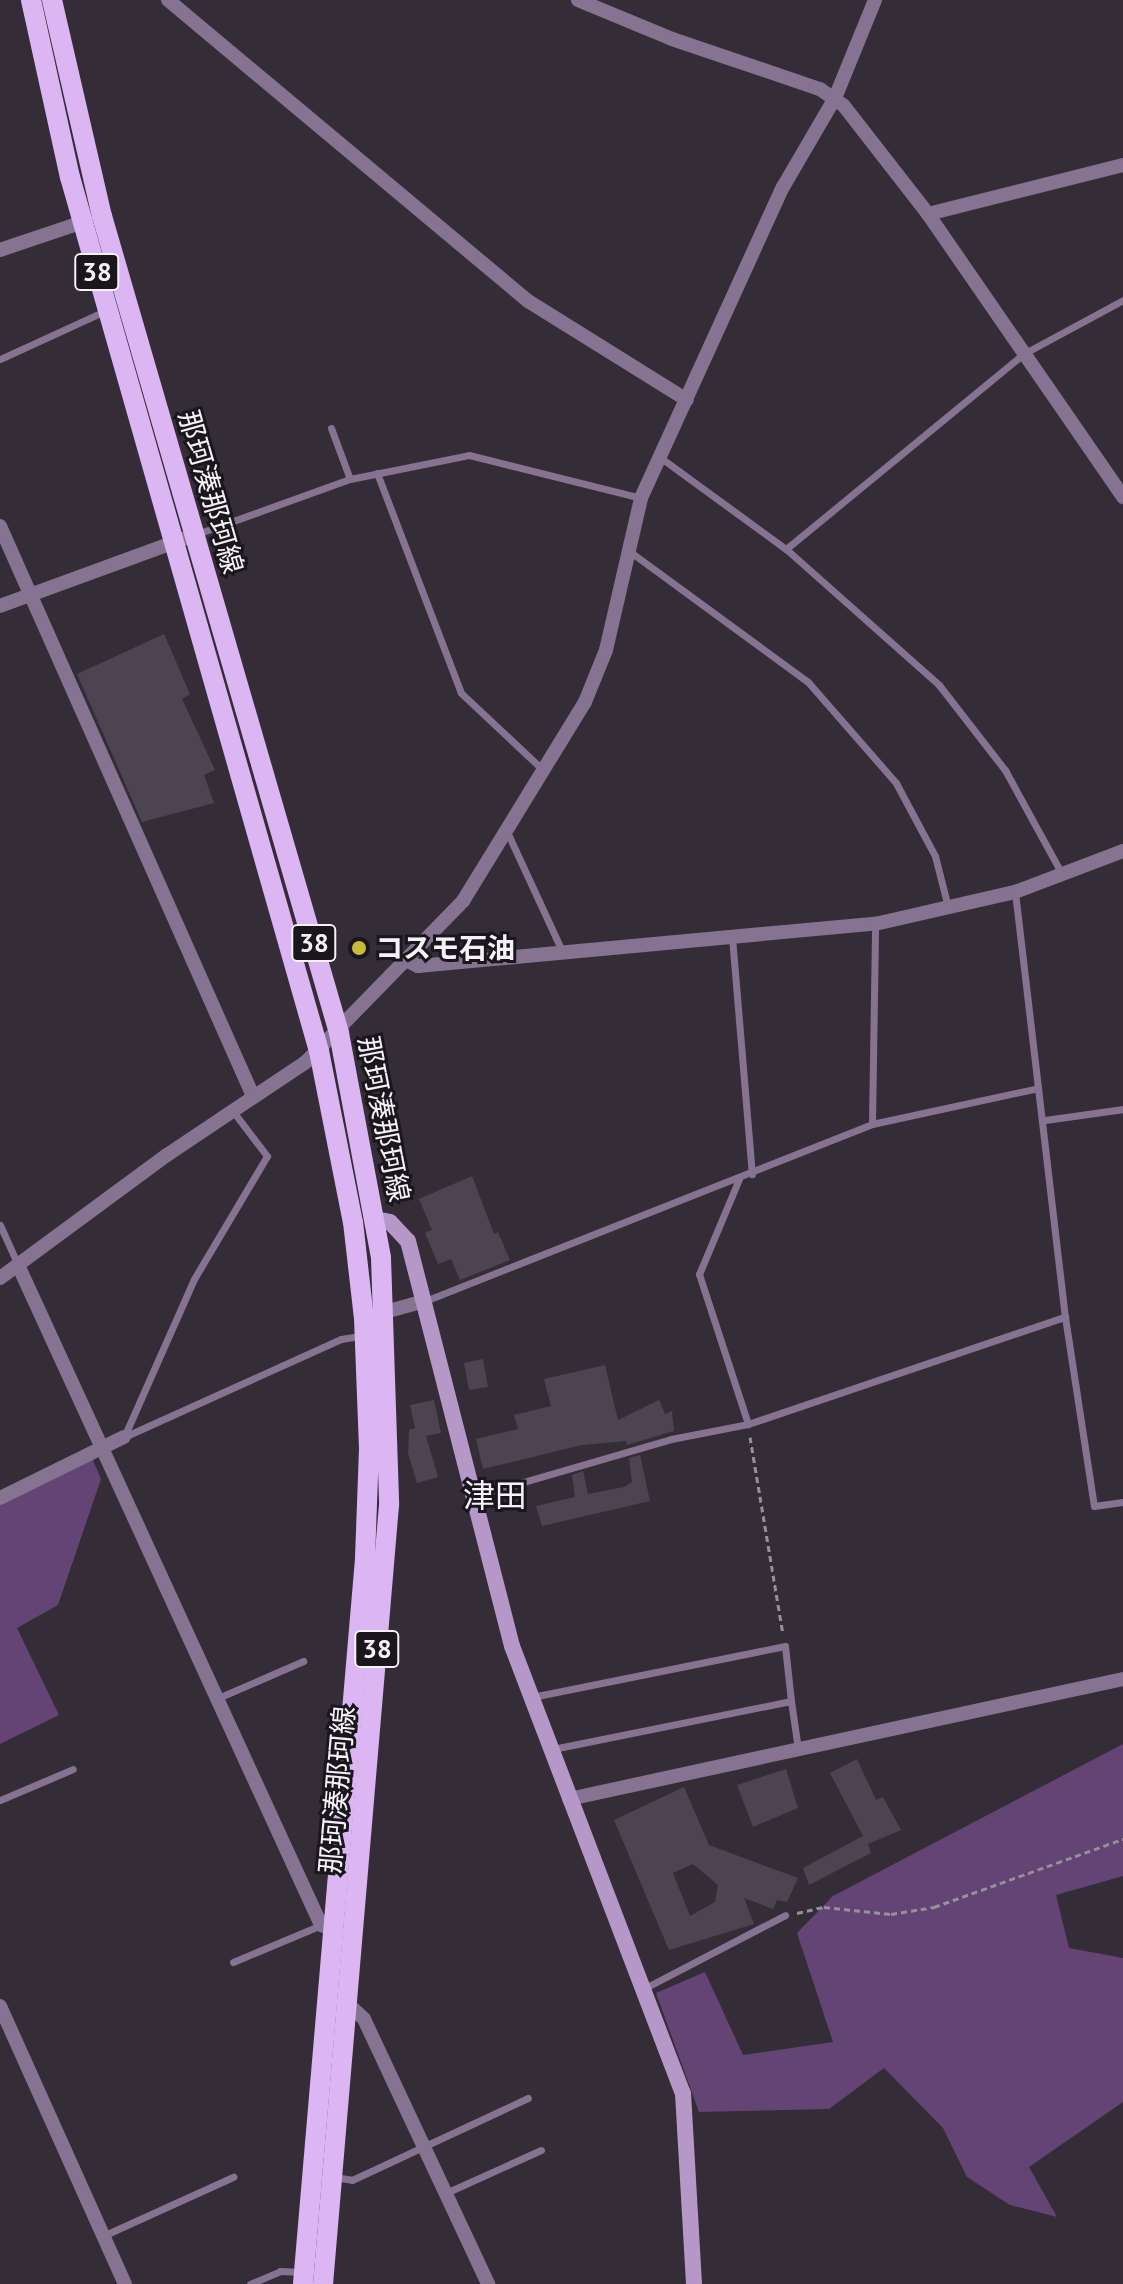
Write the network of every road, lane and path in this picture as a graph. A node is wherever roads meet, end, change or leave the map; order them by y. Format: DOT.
graph roads {
  1 [pos="31,0"];
  2 [pos="52,0"];
  3 [pos="168,0"];
  4 [pos="578,0"];
  5 [pos="875,0"];
  6 [pos="835,98"];
  7 [pos="1123,165"];
  8 [pos="928,214"];
  9 [pos="83,222"];
  10 [pos="0,250"];
  11 [pos="1123,300"];
  12 [pos="108,310"];
  13 [pos="1025,353"];
  14 [pos="0,359"];
  15 [pos="687,400"];
  16 [pos="331,428"];
  17 [pos="661,458"];
  18 [pos="377,473"];
  19 [pos="350,479"];
  20 [pos="1123,497"];
  21 [pos="641,498"];
  22 [pos="0,526"];
  23 [pos="185,538"];
  24 [pos="786,549"];
  25 [pos="629,551"];
  26 [pos="27,596"];
  27 [pos="0,606"];
  28 [pos="546,773"];
  29 [pos="508,834"];
  30 [pos="1123,851"];
  31 [pos="1063,876"];
  32 [pos="1015,892"];
  33 [pos="949,909"];
  34 [pos="875,924"];
  35 [pos="732,937"];
  36 [pos="563,953"];
  37 [pos="408,961"];
  38 [pos="339,1033"];
  39 [pos="319,1051"];
  40 [pos="1038,1088"];
  41 [pos="253,1096"];
  42 [pos="1123,1109"];
  43 [pos="232,1110"];
  44 [pos="1045,1120"];
  45 [pos="872,1124"];
  46 [pos="752,1174"];
  47 [pos="739,1179"];
  48 [pos="375,1219"];
  49 [pos="0,1225"];
  50 [pos="18,1265"];
  51 [pos="0,1278"];
  52 [pos="425,1301"];
  53 [pos="385,1312"];
  54 [pos="1065,1317"];
  55 [pos="365,1335"];
  56 [pos="748,1424"];
  57 [pos="124,1437"];
  58 [pos="100,1447"];
  59 [pos="475,1496"];
  60 [pos="0,1498"];
  61 [pos="1123,1502"];
  62 [pos="785,1646"];
  63 [pos="303,1661"];
  64 [pos="1123,1679"];
  65 [pos="532,1697"];
  66 [pos="218,1698"];
  67 [pos="791,1701"];
  68 [pos="551,1749"];
  69 [pos="798,1749"];
  70 [pos="73,1769"];
  71 [pos="569,1799"];
  72 [pos="0,1800"];
  73 [pos="1123,1839"];
  74 [pos="785,1915"];
  75 [pos="326,1927"];
  76 [pos="233,1962"];
  77 [pos="645,1988"];
  78 [pos="347,2003"];
  79 [pos="0,2006"];
  80 [pos="528,2098"];
  81 [pos="426,2146"];
  82 [pos="541,2150"];
  83 [pos="332,2176"];
  84 [pos="233,2177"];
  85 [pos="448,2192"];
  86 [pos="105,2235"];
  87 [pos="303,2278"];
  88 [pos="124,2284"];
  89 [pos="250,2284"];
  90 [pos="323,2284"];
  91 [pos="488,2284"];
  92 [pos="694,2284"];
  1 -- 9 [label="main road, 那珂湊那珂線 / 38"];
  2 -- 23 [label="main road, 那珂湊那珂線 / 38"];
  3 -- 15 [label="street"];
  4 -- 6 [label="street"];
  5 -- 6 [label="street"];
  6 -- 8 [label="street"];
  6 -- 15 [label="street"];
  7 -- 8 [label="street"];
  8 -- 13 [label="street"];
  9 -- 10 [label="street"];
  9 -- 12 [label="main road, 那珂湊那珂線 / 38"];
  11 -- 13 [label="lane"];
  12 -- 14 [label="lane"];
  12 -- 23 [label="main road, 那珂湊那珂線 / 38"];
  13 -- 20 [label="street"];
  13 -- 24 [label="lane"];
  15 -- 17 [label="street"];
  16 -- 19 [label="lane"];
  17 -- 21 [label="street"];
  17 -- 24 [label="lane"];
  18 -- 19 [label="lane"];
  18 -- 21 [label="lane"];
  18 -- 28 [label="lane"];
  19 -- 23 [label="lane"];
  21 -- 25 [label="street"];
  22 -- 26 [label="street"];
  23 -- 26 [label="street"];
  23 -- 38 [label="main road, 那珂湊那珂線 / 38"];
  23 -- 39 [label="main road, 那珂湊那珂線 / 38"];
  24 -- 31 [label="lane"];
  25 -- 28 [label="street"];
  25 -- 33 [label="lane"];
  26 -- 27 [label="street"];
  26 -- 41 [label="street"];
  28 -- 29 [label="street"];
  29 -- 36 [label="lane"];
  29 -- 37 [label="street"];
  30 -- 31 [label="street"];
  31 -- 32 [label="street"];
  32 -- 33 [label="street"];
  32 -- 40 [label="lane"];
  33 -- 34 [label="street"];
  34 -- 35 [label="street"];
  34 -- 45 [label="lane"];
  35 -- 36 [label="street"];
  35 -- 46 [label="lane"];
  36 -- 37 [label="street"];
  37 -- 38 [label="street"];
  38 -- 39 [label="street"];
  38 -- 48 [label="main road, 那珂湊那珂線 / 38"];
  39 -- 41 [label="street"];
  39 -- 55 [label="main road, 那珂湊那珂線 / 38"];
  40 -- 44 [label="lane"];
  40 -- 45 [label="lane"];
  41 -- 43 [label="street"];
  42 -- 44 [label="lane"];
  43 -- 50 [label="street"];
  43 -- 57 [label="lane"];
  44 -- 54 [label="lane"];
  45 -- 46 [label="lane"];
  46 -- 47 [label="lane"];
  47 -- 52 [label="lane"];
  47 -- 56 [label="lane"];
  48 -- 52 [label="street"];
  48 -- 53 [label="main road, 那珂湊那珂線 / 38"];
  49 -- 50 [label="lane"];
  50 -- 51 [label="street"];
  50 -- 58 [label="street"];
  52 -- 53 [label="street"];
  52 -- 59 [label="street"];
  53 -- 78 [label="main road, 那珂湊那珂線 / 38"];
  54 -- 56 [label="lane"];
  54 -- 61 [label="lane"];
  55 -- 57 [label="lane"];
  55 -- 75 [label="main road, 那珂湊那珂線 / 38"];
  56 -- 59 [label="lane"];
  56 -- 62 [label="path"];
  57 -- 58 [label="street"];
  58 -- 60 [label="street"];
  58 -- 66 [label="street"];
  59 -- 65 [label="street"];
  62 -- 65 [label="lane"];
  62 -- 67 [label="lane"];
  63 -- 66 [label="lane"];
  64 -- 69 [label="street"];
  65 -- 68 [label="street"];
  66 -- 75 [label="street"];
  67 -- 68 [label="lane"];
  67 -- 69 [label="lane"];
  68 -- 71 [label="street"];
  69 -- 71 [label="street"];
  70 -- 72 [label="lane"];
  71 -- 77 [label="street"];
  73 -- 74 [label="path"];
  74 -- 77 [label="lane"];
  75 -- 76 [label="lane"];
  75 -- 87 [label="main road, 那珂湊那珂線 / 38"];
  77 -- 92 [label="street"];
  78 -- 81 [label="street"];
  78 -- 83 [label="main road, 那珂湊那珂線 / 38"];
  79 -- 86 [label="street"];
  80 -- 81 [label="lane"];
  81 -- 83 [label="lane"];
  81 -- 85 [label="street"];
  82 -- 85 [label="lane"];
  83 -- 90 [label="main road, 那珂湊那珂線 / 38"];
  84 -- 86 [label="lane"];
  85 -- 91 [label="street"];
  86 -- 88 [label="street"];
  87 -- 89 [label="lane"];
}
